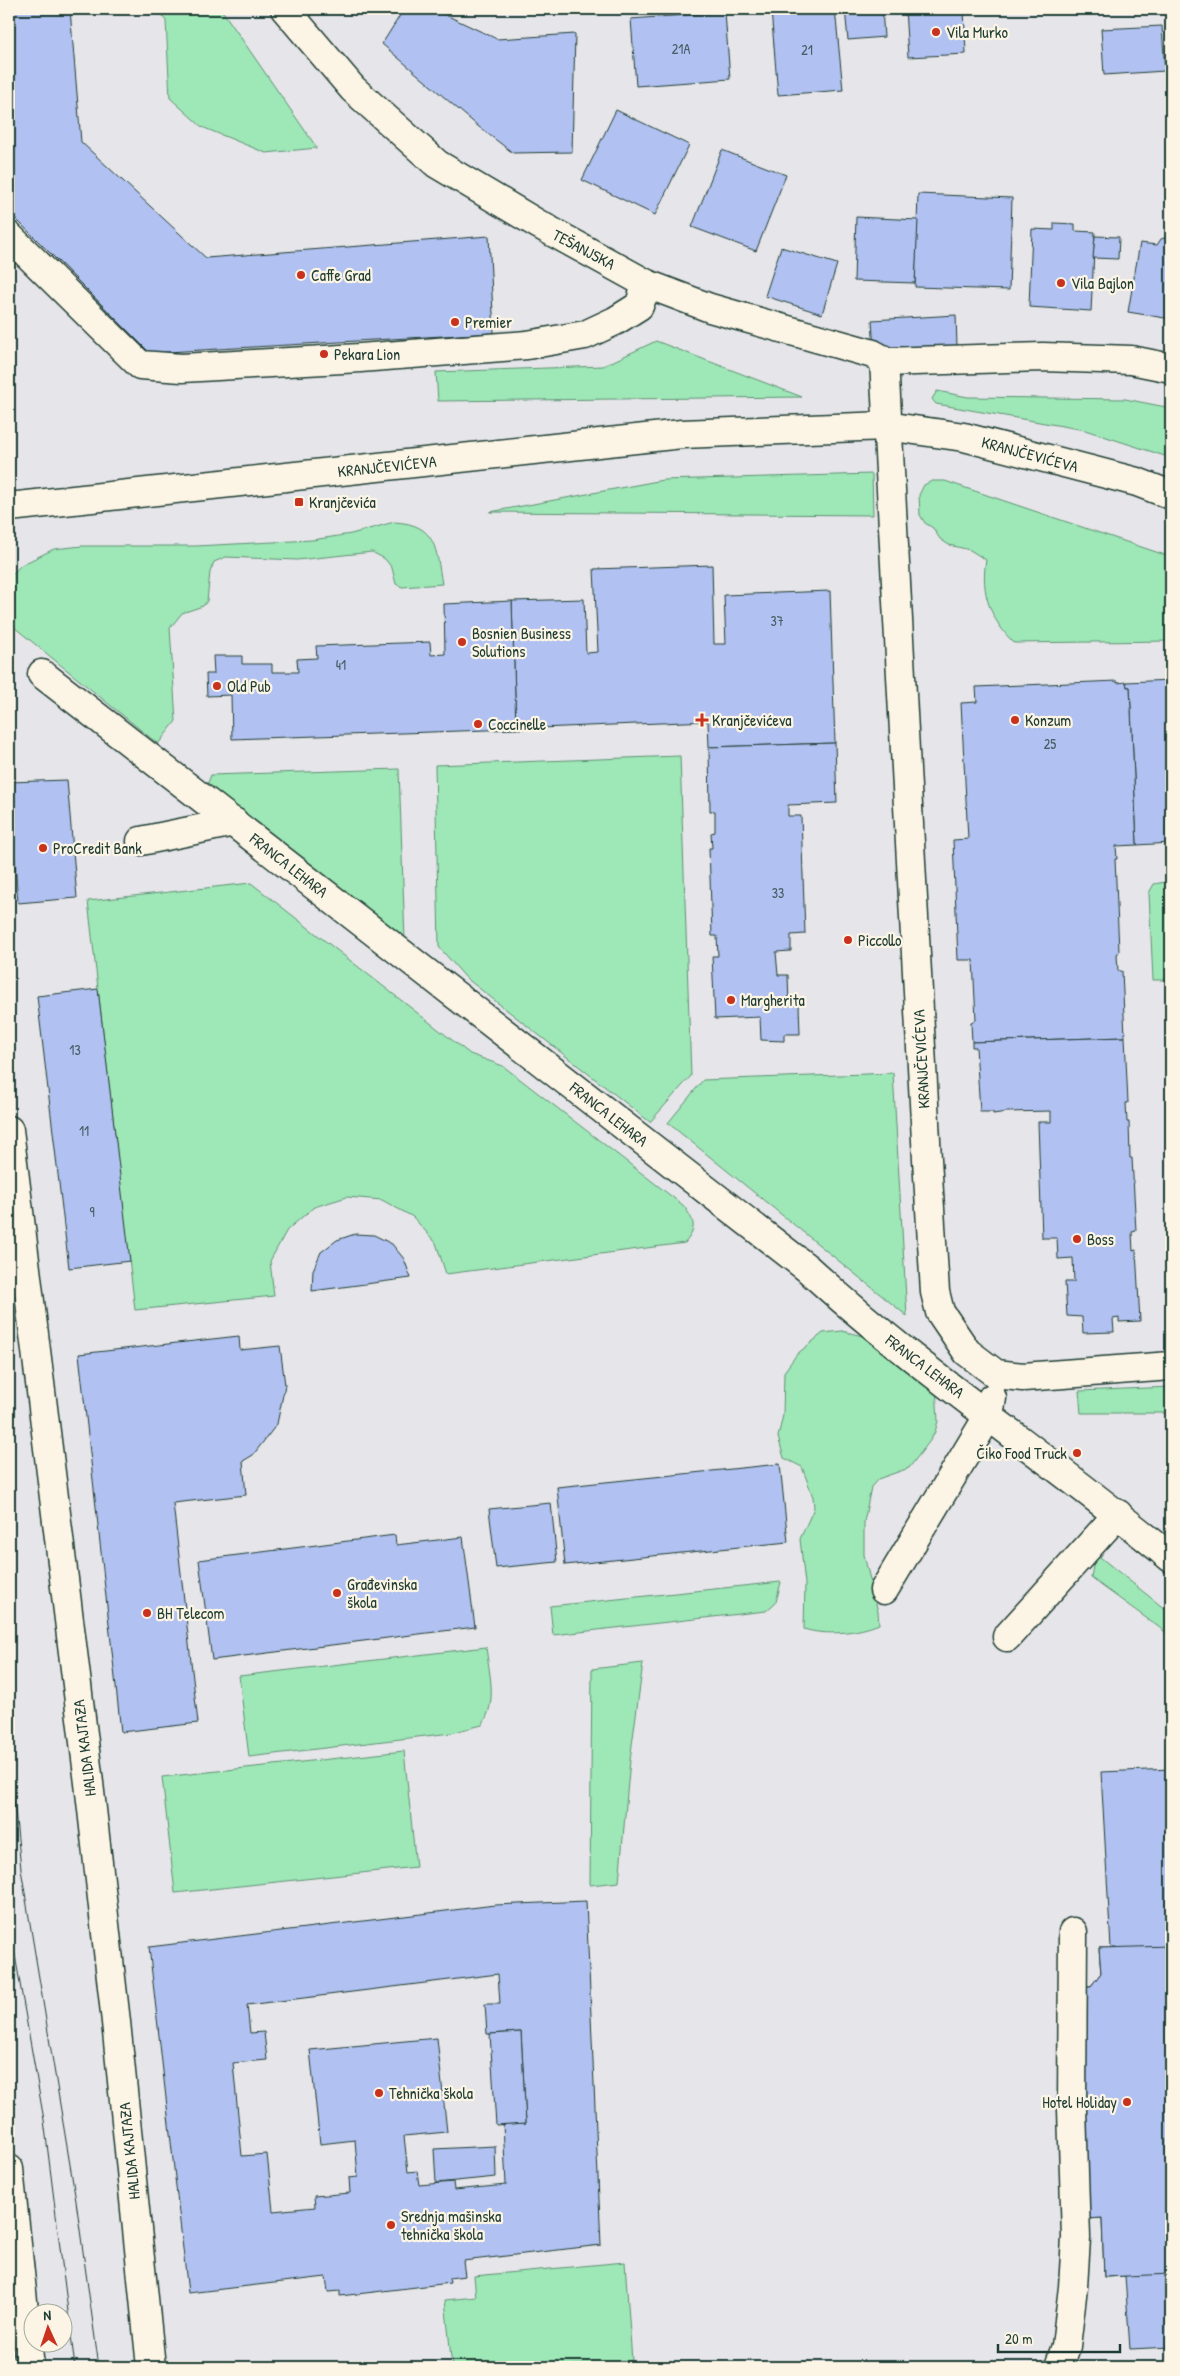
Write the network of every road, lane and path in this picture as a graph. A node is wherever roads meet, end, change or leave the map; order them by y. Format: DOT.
graph roads {
  1 [pos="284,9"];
  2 [pos="9,236"];
  3 [pos="648,284"];
  4 [pos="884,362"];
  5 [pos="1171,368"];
  6 [pos="886,426"];
  7 [pos="1171,495"];
  8 [pos="9,507"];
  9 [pos="42,674"];
  10 [pos="234,822"];
  11 [pos="141,841"];
  12 [pos="9,1130"];
  13 [pos="1171,1366"];
  14 [pos="996,1374"];
  15 [pos="989,1415"];
  16 [pos="1118,1514"];
  17 [pos="1171,1558"];
  18 [pos="884,1590"];
  19 [pos="1007,1637"];
  20 [pos="1073,1932"];
  21 [pos="9,2169"];
  22 [pos="30,2367"];
  23 [pos="151,2367"];
  24 [pos="1059,2367"];
  1 -- 3 [label="street, TEŠANJSKA"];
  2 -- 3 [label="street"];
  3 -- 4 [label="street, TEŠANJSKA"];
  4 -- 5 [label="street"];
  4 -- 6 [label="street"];
  6 -- 7 [label="street, KRANJČEVIĆEVA"];
  6 -- 8 [label="street, KRANJČEVIĆEVA"];
  6 -- 14 [label="street, KRANJČEVIĆEVA"];
  9 -- 10 [label="street, FRANCA LEHARA"];
  10 -- 11 [label="street"];
  10 -- 15 [label="street, FRANCA LEHARA"];
  12 -- 23 [label="street, HALIDA KAJTAZA"];
  13 -- 14 [label="street"];
  14 -- 15 [label="street"];
  15 -- 16 [label="street, FRANCA LEHARA"];
  15 -- 18 [label="street"];
  16 -- 17 [label="street, FRANCA LEHARA"];
  16 -- 19 [label="street"];
  20 -- 24 [label="street"];
  21 -- 22 [label="street"];
}
